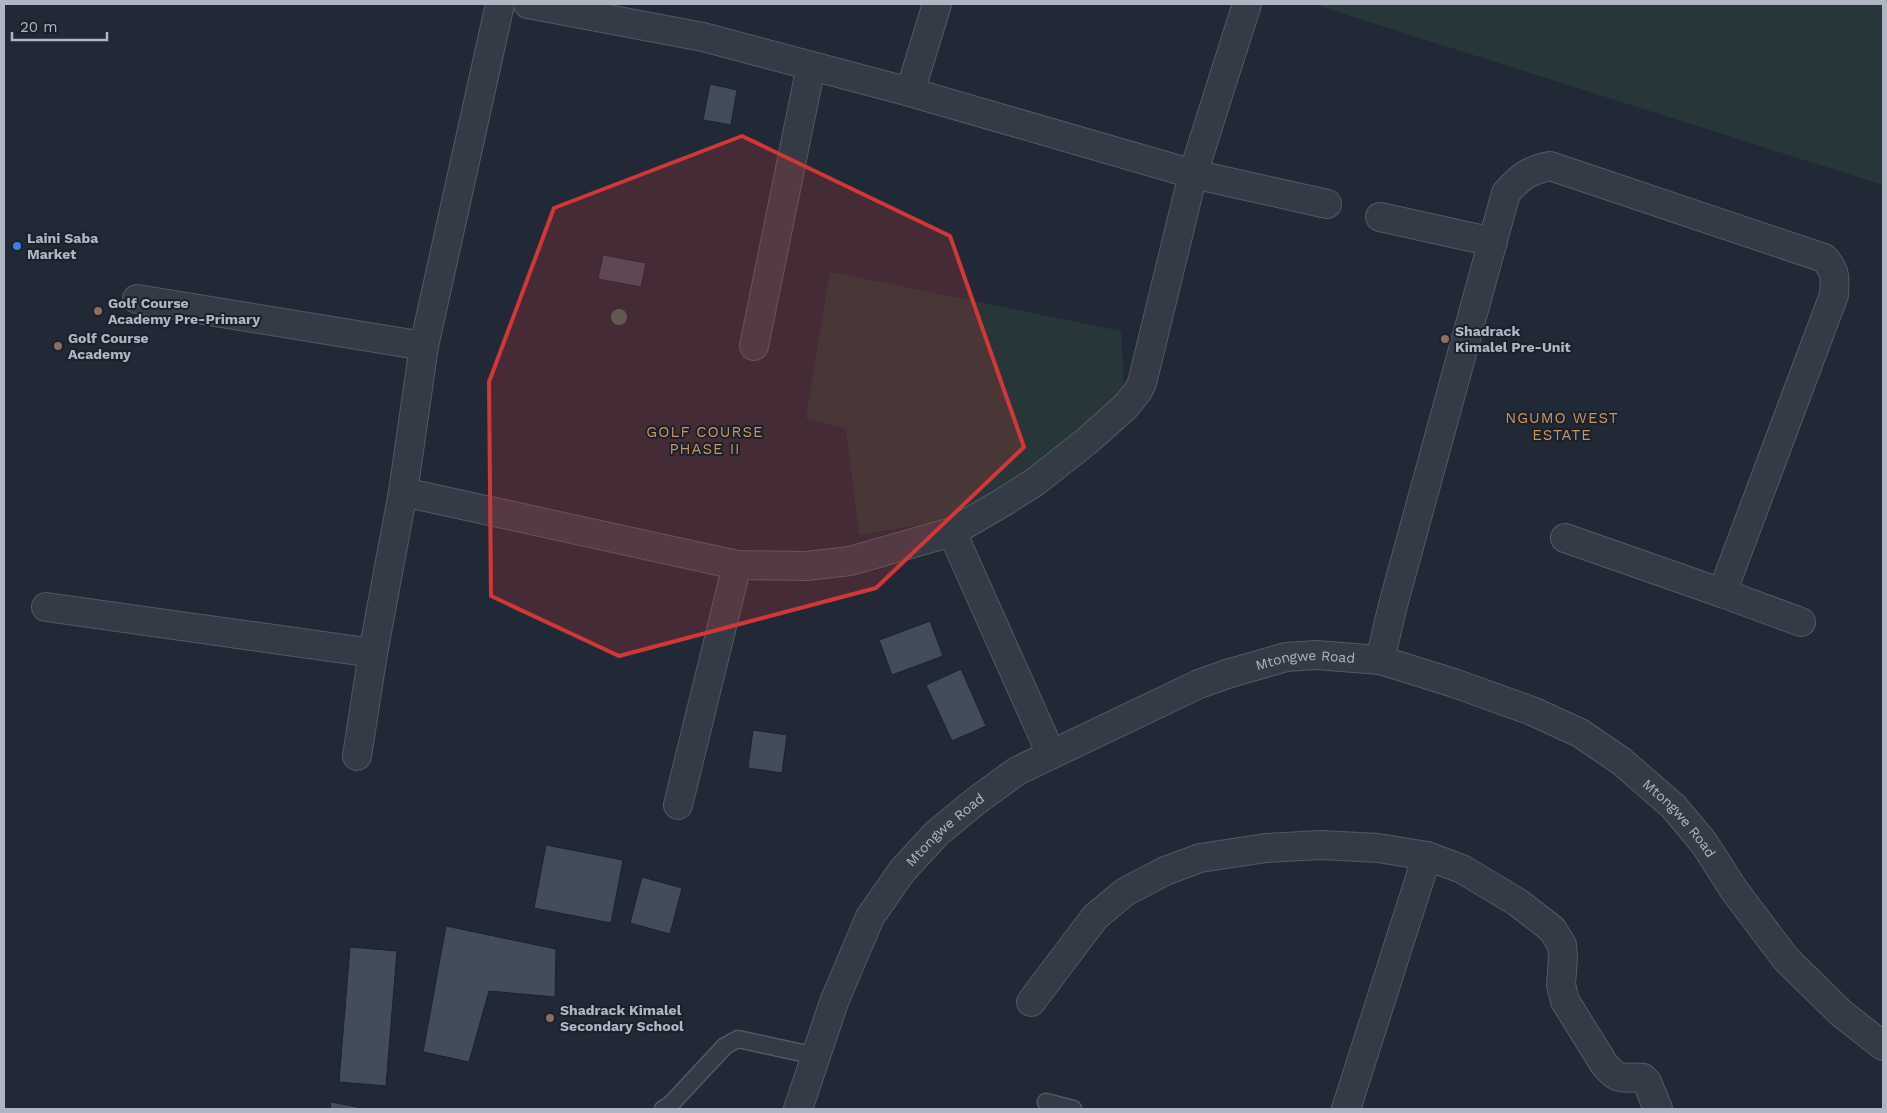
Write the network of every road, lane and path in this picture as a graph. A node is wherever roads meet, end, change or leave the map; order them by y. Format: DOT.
graph roads {
  1 [pos="500,4"];
  2 [pos="528,4"];
  3 [pos="937,4"];
  4 [pos="1247,4"];
  5 [pos="591,10"];
  6 [pos="812,66"];
  7 [pos="910,92"];
  8 [pos="1193,174"];
  9 [pos="1327,204"];
  10 [pos="1380,217"];
  11 [pos="1493,242"];
  12 [pos="137,299"];
  13 [pos="424,346"];
  14 [pos="754,346"];
  15 [pos="404,492"];
  16 [pos="952,532"];
  17 [pos="1565,538"];
  18 [pos="737,565"];
  19 [pos="1722,593"];
  20 [pos="46,607"];
  21 [pos="1801,622"];
  22 [pos="374,653"];
  23 [pos="1380,660"];
  24 [pos="1051,754"];
  25 [pos="357,756"];
  26 [pos="678,804"];
  27 [pos="1427,856"];
  28 [pos="1032,1002"];
  29 [pos="1883,1046"];
  30 [pos="816,1056"];
  31 [pos="1046,1102"];
  32 [pos="663,1109"];
  33 [pos="798,1109"];
  34 [pos="1073,1109"];
  35 [pos="1346,1109"];
  36 [pos="1658,1109"];
  1 -- 13 [label="street"];
  2 -- 5 [label="street"];
  3 -- 7 [label="street"];
  4 -- 8 [label="street"];
  5 -- 6 [label="street"];
  6 -- 7 [label="street"];
  6 -- 14 [label="street"];
  7 -- 8 [label="street"];
  8 -- 9 [label="street"];
  8 -- 16 [label="street"];
  10 -- 11 [label="street"];
  11 -- 19 [label="street"];
  11 -- 23 [label="street"];
  12 -- 13 [label="street"];
  13 -- 15 [label="street"];
  15 -- 18 [label="street"];
  15 -- 22 [label="street"];
  16 -- 18 [label="street"];
  16 -- 24 [label="street"];
  17 -- 19 [label="street"];
  18 -- 26 [label="street"];
  19 -- 21 [label="street"];
  20 -- 22 [label="street"];
  22 -- 25 [label="street"];
  23 -- 24 [label="street, Mtongwe Road"];
  23 -- 29 [label="street, Mtongwe Road"];
  24 -- 30 [label="street, Mtongwe Road"];
  27 -- 28 [label="street"];
  27 -- 35 [label="street"];
  27 -- 36 [label="street"];
  30 -- 32 [label="lane"];
  30 -- 33 [label="street, Mtongwe Road"];
  31 -- 34 [label="lane"];
}
